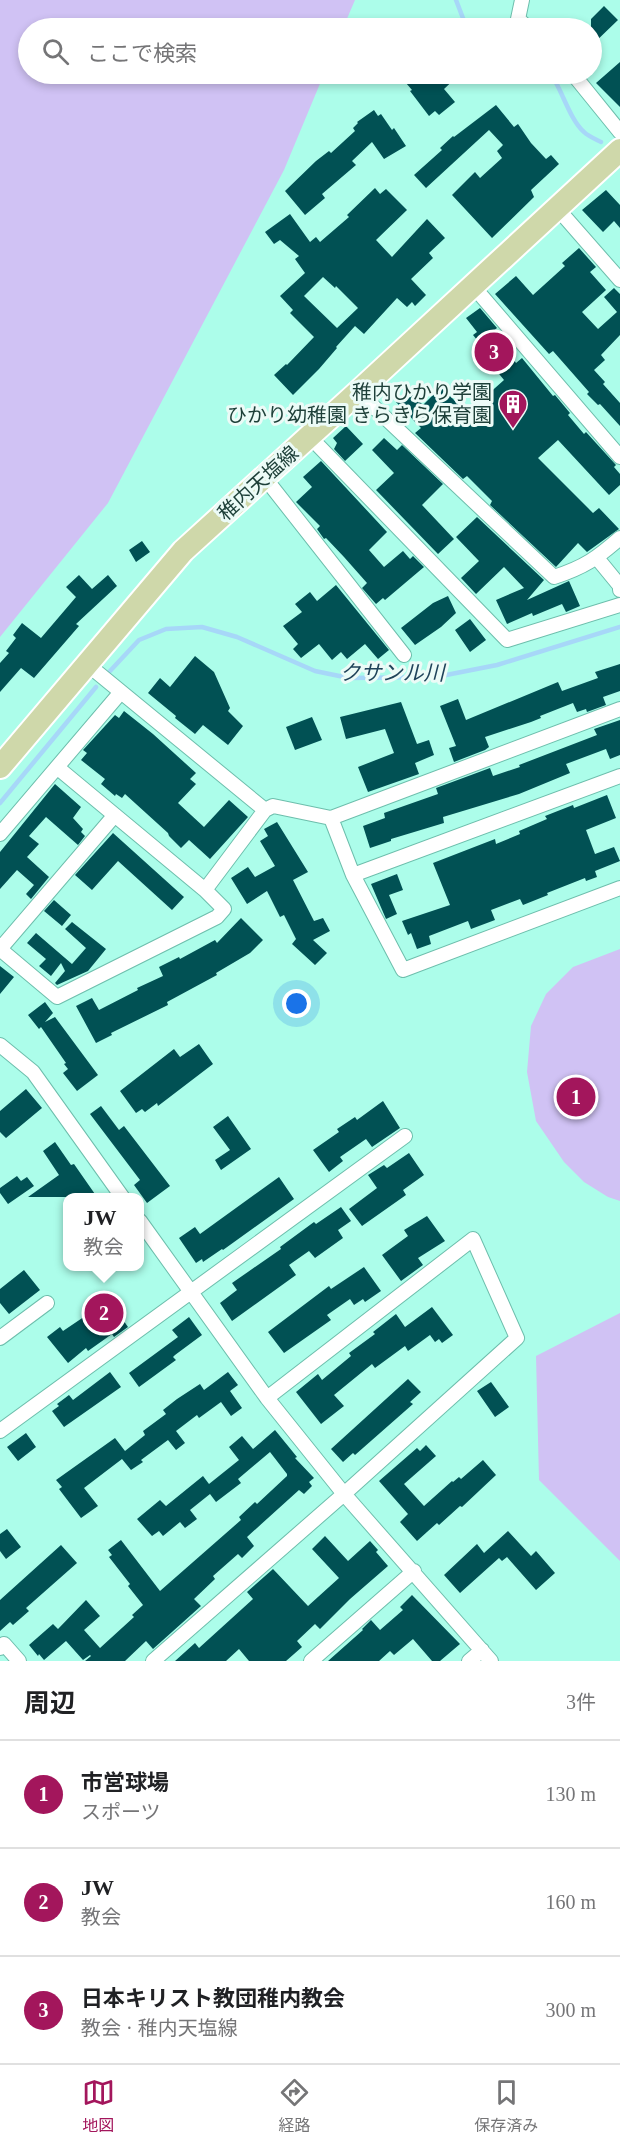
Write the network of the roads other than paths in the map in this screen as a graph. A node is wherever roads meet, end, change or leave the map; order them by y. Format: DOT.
graph roads {
  1 [pos="522,0"];
  2 [pos="518,18"];
  3 [pos="581,84"];
  4 [pos="620,132"];
  5 [pos="620,150"];
  6 [pos="557,208"];
  7 [pos="620,280"];
  8 [pos="473,286"];
  9 [pos="358,392"];
  10 [pos="310,436"];
  11 [pos="620,457"];
  12 [pos="265,478"];
  13 [pos="620,538"];
  14 [pos="597,558"];
  15 [pos="620,590"];
  16 [pos="620,605"];
  17 [pos="404,655"];
  18 [pos="87,663"];
  19 [pos="121,692"];
  20 [pos="620,709"];
  21 [pos="0,767"];
  22 [pos="58,768"];
  23 [pos="620,776"];
  24 [pos="265,810"];
  25 [pos="114,816"];
  26 [pos="331,818"];
  27 [pos="0,834"];
  28 [pos="353,875"];
  29 [pos="620,888"];
  30 [pos="205,890"];
  31 [pos="0,1045"];
  32 [pos="405,1136"];
  33 [pos="120,1193"];
  34 [pos="144,1226"];
  35 [pos="191,1291"];
  36 [pos="47,1303"];
  37 [pos="0,1338"];
  38 [pos="267,1398"];
  39 [pos="0,1431"];
  40 [pos="344,1494"];
  41 [pos="414,1571"];
  42 [pos="0,1648"];
  43 [pos="482,1650"];
  44 [pos="19,1661"];
  45 [pos="153,1661"];
  46 [pos="311,1661"];
  47 [pos="469,1661"];
  48 [pos="491,1661"];
  1 -- 2 [label="street"];
  3 -- 4 [label="street"];
  5 -- 6 [label="main road, 稚内天塩線"];
  6 -- 7 [label="street"];
  6 -- 8 [label="main road, 稚内天塩線"];
  8 -- 9 [label="main road, 稚内天塩線"];
  8 -- 11 [label="street"];
  9 -- 10 [label="main road, 稚内天塩線"];
  9 -- 14 [label="street"];
  10 -- 12 [label="main road, 稚内天塩線"];
  10 -- 16 [label="street"];
  12 -- 17 [label="street"];
  12 -- 18 [label="main road, 稚内天塩線"];
  13 -- 14 [label="street"];
  14 -- 15 [label="street"];
  18 -- 19 [label="street"];
  18 -- 21 [label="main road, 稚内天塩線"];
  19 -- 22 [label="street"];
  19 -- 24 [label="street"];
  20 -- 26 [label="street"];
  22 -- 25 [label="street"];
  22 -- 27 [label="street"];
  23 -- 28 [label="street"];
  24 -- 26 [label="street"];
  24 -- 30 [label="street"];
  25 -- 30 [label="street"];
  25 -- 30 [label="street"];
  26 -- 28 [label="street"];
  28 -- 29 [label="street"];
  31 -- 33 [label="street"];
  32 -- 35 [label="street"];
  34 -- 35 [label="street"];
  35 -- 38 [label="street"];
  35 -- 39 [label="street"];
  36 -- 37 [label="street"];
  38 -- 40 [label="street"];
  38 -- 40 [label="street"];
  40 -- 41 [label="street"];
  40 -- 45 [label="street"];
  41 -- 43 [label="street"];
  41 -- 46 [label="street"];
  42 -- 44 [label="street"];
  43 -- 47 [label="street"];
  43 -- 48 [label="street"];
}
